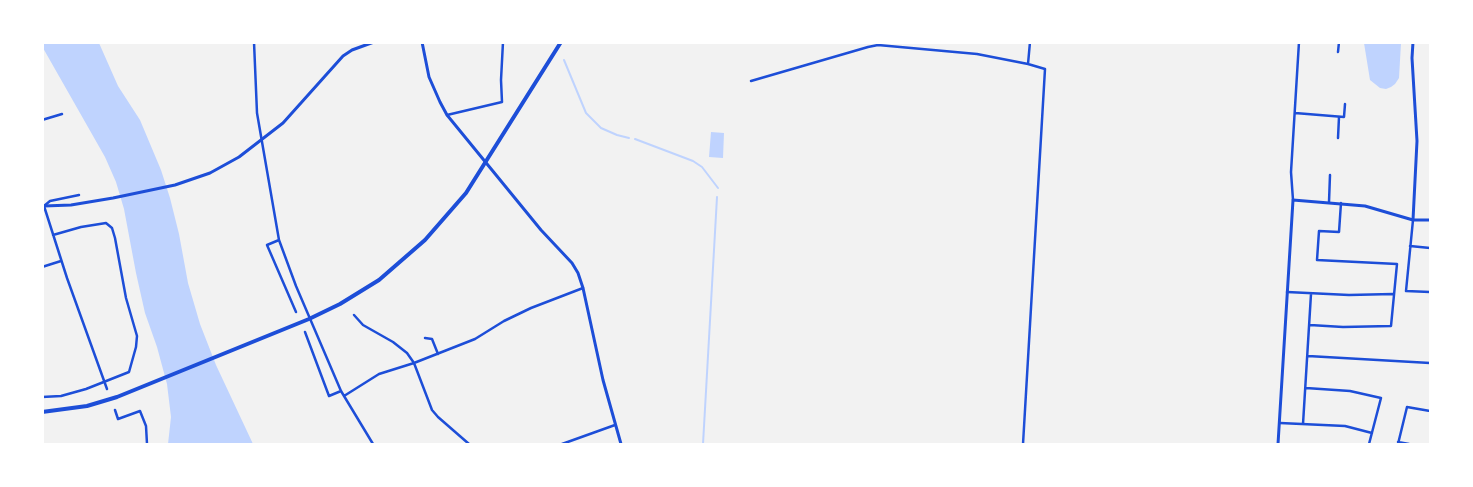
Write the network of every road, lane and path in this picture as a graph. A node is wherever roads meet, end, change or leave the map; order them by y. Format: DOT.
graph roads {
  1 [pos="254,42"];
  2 [pos="374,42"];
  3 [pos="422,42"];
  4 [pos="503,42"];
  5 [pos="561,42"];
  6 [pos="1030,42"];
  7 [pos="1299,42"];
  8 [pos="1339,42"];
  9 [pos="1413,42"];
  10 [pos="1338,52"];
  11 [pos="1028,64"];
  12 [pos="751,81"];
  13 [pos="1345,104"];
  14 [pos="1295,113"];
  15 [pos="62,114"];
  16 [pos="447,114"];
  17 [pos="1339,116"];
  18 [pos="42,120"];
  19 [pos="1338,138"];
  20 [pos="263,139"];
  21 [pos="485,163"];
  22 [pos="1330,175"];
  23 [pos="79,195"];
  24 [pos="1293,200"];
  25 [pos="1329,202"];
  26 [pos="1341,203"];
  27 [pos="43,206"];
  28 [pos="1413,220"];
  29 [pos="1430,220"];
  30 [pos="53,235"];
  31 [pos="279,240"];
  32 [pos="1410,246"];
  33 [pos="1430,248"];
  34 [pos="61,261"];
  35 [pos="42,267"];
  36 [pos="583,288"];
  37 [pos="1287,292"];
  38 [pos="1430,292"];
  39 [pos="1311,294"];
  40 [pos="1393,294"];
  41 [pos="296,312"];
  42 [pos="354,315"];
  43 [pos="309,319"];
  44 [pos="1310,325"];
  45 [pos="304,332"];
  46 [pos="425,338"];
  47 [pos="438,354"];
  48 [pos="1308,356"];
  49 [pos="1430,362"];
  50 [pos="414,363"];
  51 [pos="104,381"];
  52 [pos="1306,388"];
  53 [pos="107,389"];
  54 [pos="341,391"];
  55 [pos="344,396"];
  56 [pos="42,397"];
  57 [pos="115,410"];
  58 [pos="1430,411"];
  59 [pos="42,412"];
  60 [pos="1280,423"];
  61 [pos="1303,424"];
  62 [pos="616,425"];
  63 [pos="1372,433"];
  64 [pos="1398,443"];
  65 [pos="147,444"];
  66 [pos="373,444"];
  67 [pos="468,444"];
  68 [pos="562,444"];
  69 [pos="621,444"];
  70 [pos="1023,444"];
  71 [pos="1278,444"];
  72 [pos="1369,444"];
  73 [pos="1409,444"];
  1 -- 20 [label="street"];
  2 -- 20 [label="street"];
  3 -- 16 [label="street"];
  4 -- 16 [label="street"];
  5 -- 21 [label="main road"];
  6 -- 11 [label="street"];
  7 -- 14 [label="street"];
  8 -- 10 [label="street"];
  9 -- 28 [label="street"];
  11 -- 12 [label="street"];
  11 -- 70 [label="street"];
  13 -- 17 [label="street"];
  14 -- 17 [label="street"];
  14 -- 24 [label="street"];
  15 -- 18 [label="street"];
  16 -- 21 [label="street"];
  17 -- 19 [label="street"];
  20 -- 27 [label="street"];
  20 -- 31 [label="street"];
  21 -- 36 [label="street"];
  21 -- 43 [label="main road"];
  22 -- 25 [label="street"];
  23 -- 27 [label="street"];
  24 -- 25 [label="street"];
  24 -- 37 [label="street"];
  25 -- 26 [label="street"];
  26 -- 28 [label="street"];
  26 -- 40 [label="street"];
  27 -- 30 [label="street"];
  28 -- 29 [label="street"];
  28 -- 32 [label="street"];
  30 -- 34 [label="street"];
  30 -- 51 [label="street"];
  31 -- 41 [label="street"];
  31 -- 43 [label="street"];
  32 -- 33 [label="street"];
  32 -- 38 [label="street"];
  34 -- 35 [label="street"];
  34 -- 51 [label="street"];
  36 -- 47 [label="street"];
  36 -- 62 [label="street"];
  37 -- 39 [label="street"];
  37 -- 60 [label="street"];
  39 -- 40 [label="street"];
  39 -- 44 [label="street"];
  40 -- 44 [label="street"];
  42 -- 50 [label="street"];
  43 -- 54 [label="street"];
  43 -- 59 [label="main road"];
  44 -- 48 [label="street"];
  45 -- 54 [label="street"];
  46 -- 47 [label="street"];
  47 -- 50 [label="street"];
  48 -- 49 [label="street"];
  48 -- 52 [label="street"];
  50 -- 55 [label="street"];
  50 -- 67 [label="street"];
  51 -- 53 [label="street"];
  51 -- 56 [label="street"];
  52 -- 61 [label="street"];
  52 -- 63 [label="street"];
  54 -- 55 [label="street"];
  55 -- 66 [label="street"];
  57 -- 65 [label="street"];
  58 -- 64 [label="street"];
  60 -- 61 [label="street"];
  60 -- 71 [label="street"];
  61 -- 63 [label="street"];
  62 -- 68 [label="street"];
  62 -- 69 [label="street"];
  63 -- 72 [label="street"];
  64 -- 73 [label="street"];
}
